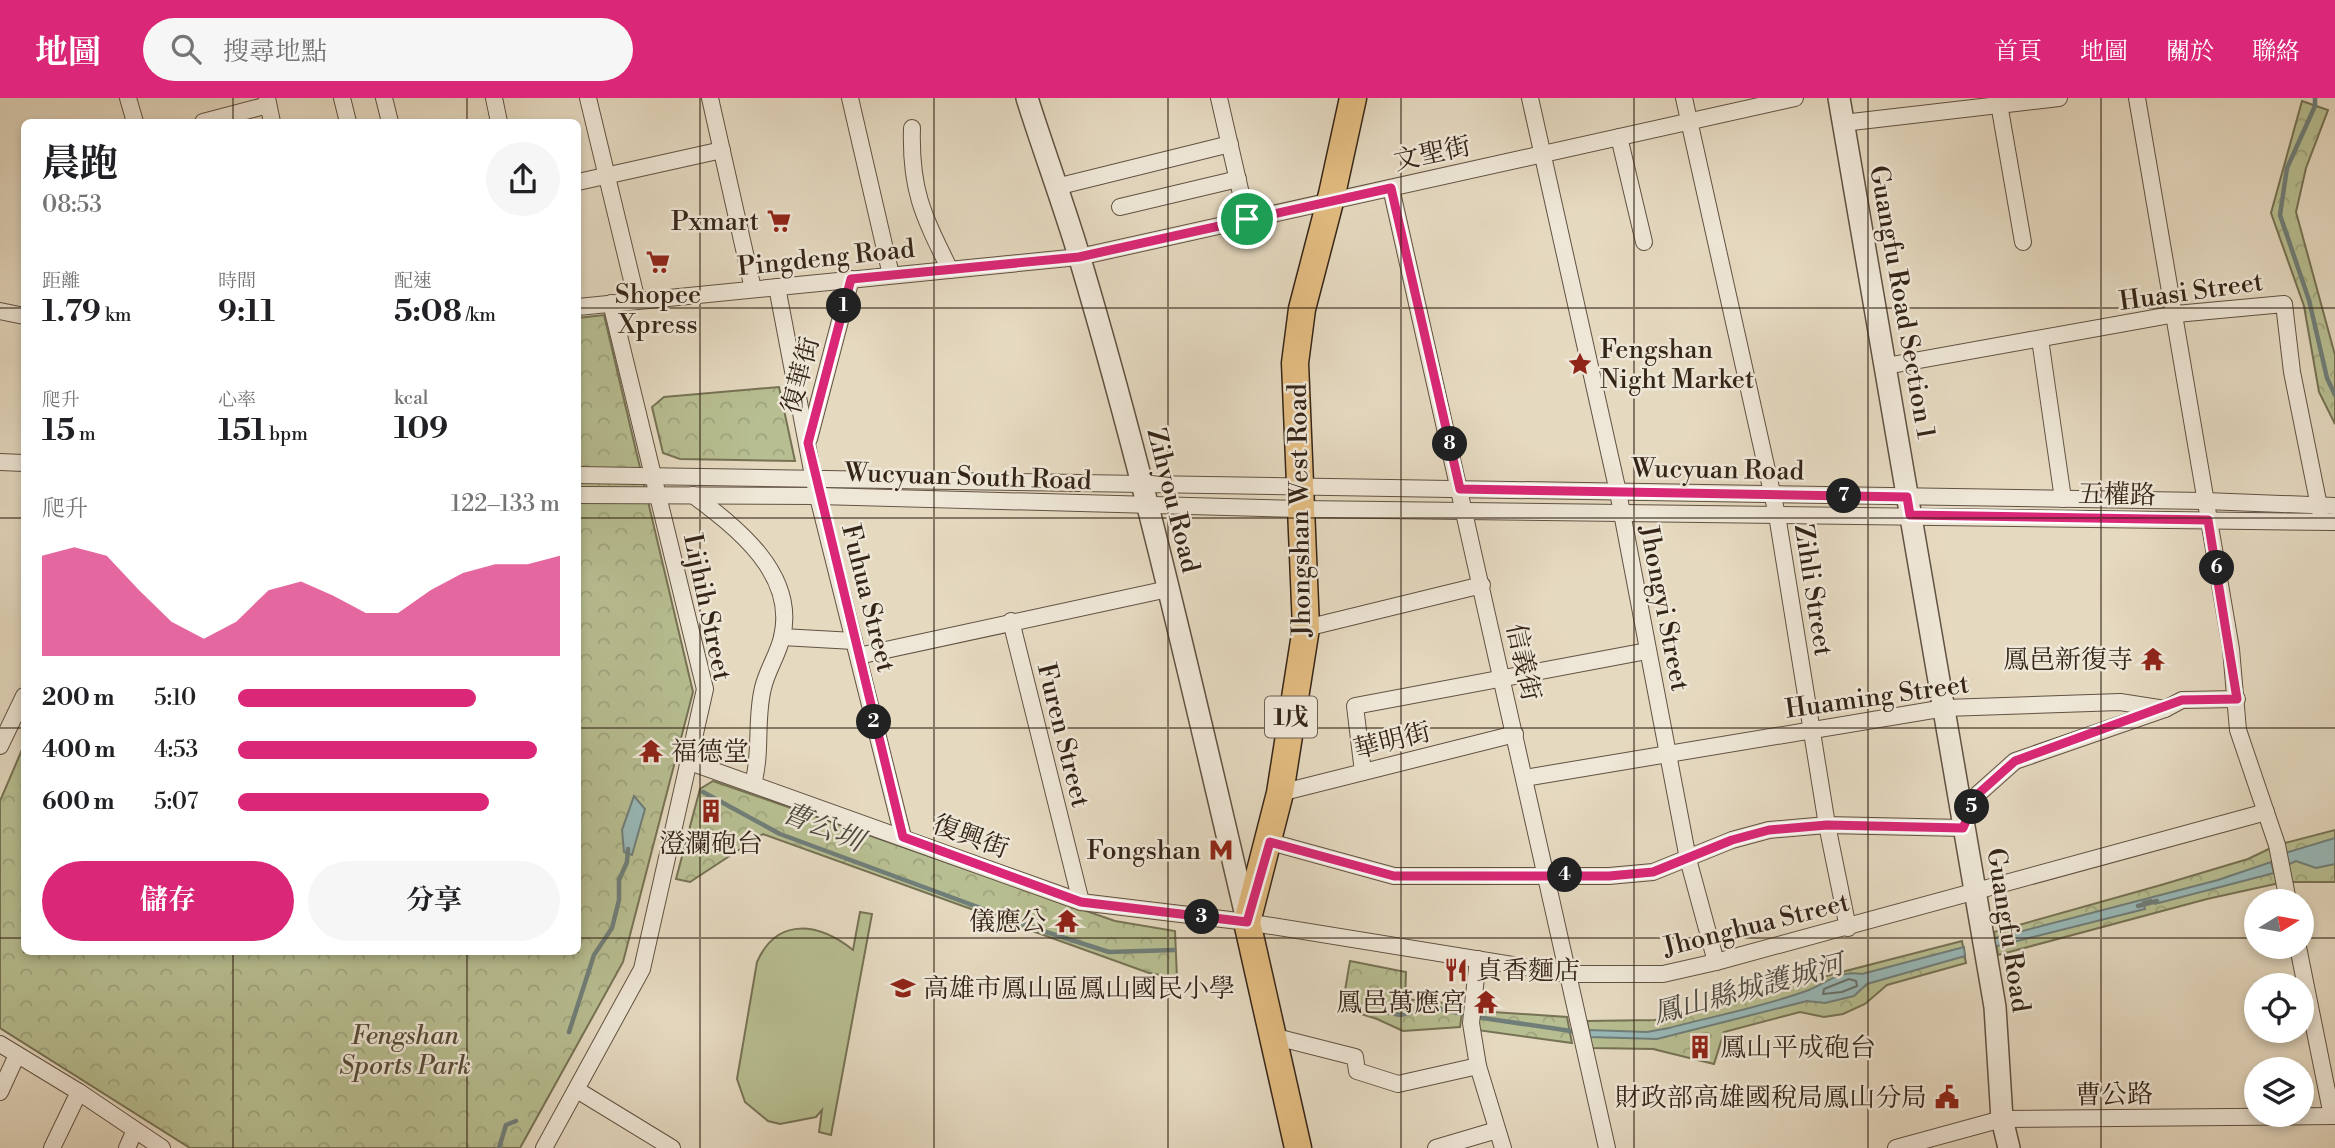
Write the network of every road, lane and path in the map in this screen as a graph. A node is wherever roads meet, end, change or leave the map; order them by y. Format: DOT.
graph roads {
  1 [pos="128,98"];
  2 [pos="342,98"];
  3 [pos="384,98"];
  4 [pos="494,98"];
  5 [pos="588,98"];
  6 [pos="710,98"];
  7 [pos="850,98"];
  8 [pos="1027,98"];
  9 [pos="1219,98"];
  10 [pos="1353,98"];
  11 [pos="1530,98"];
  12 [pos="1684,98"];
  13 [pos="1796,98"];
  14 [pos="1839,98"];
  15 [pos="2059,98"];
  16 [pos="2137,98"];
  17 [pos="1999,101"];
  18 [pos="267,102"];
  19 [pos="134,119"];
  20 [pos="213,119"];
  21 [pos="271,119"];
  22 [pos="347,119"];
  23 [pos="389,119"];
  24 [pos="498,119"];
  25 [pos="1690,121"];
  26 [pos="1843,123"];
  27 [pos="912,128"];
  28 [pos="1619,137"];
  29 [pos="1230,144"];
  30 [pos="722,150"];
  31 [pos="1543,154"];
  32 [pos="608,176"];
  33 [pos="1238,179"];
  34 [pos="581,181"];
  35 [pos="1056,187"];
  36 [pos="1391,188"];
  37 [pos="1328,201"];
  38 [pos="1120,207"];
  39 [pos="1247,219"];
  40 [pos="1644,242"];
  41 [pos="2023,243"];
  42 [pos="1079,257"];
  43 [pos="950,270"];
  44 [pos="891,275"];
  45 [pos="851,279"];
  46 [pos="777,287"];
  47 [pos="752,289"];
  48 [pos="637,301"];
  49 [pos="611,303"];
  50 [pos="581,307"];
  51 [pos="0,311"];
  52 [pos="2176,314"];
  53 [pos="21,315"];
  54 [pos="2040,339"];
  55 [pos="1886,366"];
  56 [pos="808,443"];
  57 [pos="0,462"];
  58 [pos="21,463"];
  59 [pos="581,475"];
  60 [pos="652,476"];
  61 [pos="1141,485"];
  62 [pos="817,489"];
  63 [pos="1460,489"];
  64 [pos="1618,492"];
  65 [pos="581,495"];
  66 [pos="693,495"];
  67 [pos="1772,495"];
  68 [pos="658,496"];
  69 [pos="1300,498"];
  70 [pos="2063,499"];
  71 [pos="2205,501"];
  72 [pos="1147,505"];
  73 [pos="2327,505"];
  74 [pos="1909,506"];
  75 [pos="1465,510"];
  76 [pos="1622,513"];
  77 [pos="1777,515"];
  78 [pos="2208,520"];
  79 [pos="2329,522"];
  80 [pos="1482,584"];
  81 [pos="1168,589"];
  82 [pos="1011,621"];
  83 [pos="1306,628"];
  84 [pos="782,637"];
  85 [pos="856,648"];
  86 [pos="1647,651"];
  87 [pos="1502,679"];
  88 [pos="2237,699"];
  89 [pos="21,702"];
  90 [pos="1945,708"];
  91 [pos="2165,709"];
  92 [pos="1812,729"];
  93 [pos="1515,734"];
  94 [pos="0,746"];
  95 [pos="1669,755"];
  96 [pos="687,761"];
  97 [pos="1363,772"];
  98 [pos="1524,778"];
  99 [pos="753,784"];
  100 [pos="1280,793"];
  101 [pos="2266,811"];
  102 [pos="1827,825"];
  103 [pos="1963,828"];
  104 [pos="903,837"];
  105 [pos="1270,842"];
  106 [pos="1688,859"];
  107 [pos="1544,874"];
  108 [pos="2286,889"];
  109 [pos="1975,890"];
  110 [pos="1081,902"];
  111 [pos="1247,922"];
  112 [pos="1847,928"];
  113 [pos="1478,959"];
  114 [pos="2301,959"];
  115 [pos="1716,962"];
  116 [pos="1568,974"];
  117 [pos="1272,1036"];
  118 [pos="0,1044"];
  119 [pos="17,1055"];
  120 [pos="1478,1066"];
  121 [pos="577,1090"];
  122 [pos="0,1092"];
  123 [pos="79,1092"];
  124 [pos="2334,1116"];
  125 [pos="2002,1119"];
  126 [pos="135,1130"];
  127 [pos="1497,1130"];
  128 [pos="1295,1147"];
  129 [pos="52,1148"];
  130 [pos="127,1148"];
  131 [pos="162,1148"];
  132 [pos="544,1148"];
  133 [pos="673,1148"];
  134 [pos="1436,1148"];
  135 [pos="1503,1148"];
  136 [pos="1607,1148"];
  137 [pos="1896,1148"];
  138 [pos="2009,1148"];
  1 -- 19 [label="street"];
  2 -- 22 [label="street"];
  3 -- 23 [label="street"];
  4 -- 24 [label="street"];
  5 -- 32 [label="street"];
  6 -- 30 [label="street"];
  7 -- 44 [label="street"];
  8 -- 35 [label="street, Zihyou Road"];
  9 -- 29 [label="street"];
  10 -- 37 [label="main road, Jhongshan West Road / 1戊"];
  11 -- 31 [label="street, Jhongyi Street"];
  12 -- 25 [label="street, Zihli Street"];
  13 -- 25 [label="street, 文聖街"];
  14 -- 26 [label="street, Guangfu Road Section 1"];
  15 -- 17 [label="street"];
  16 -- 52 [label="street"];
  17 -- 26 [label="street"];
  17 -- 41 [label="street"];
  18 -- 20 [label="street"];
  18 -- 21 [label="street"];
  25 -- 28 [label="street, 文聖街"];
  25 -- 67 [label="street, Zihli Street"];
  26 -- 55 [label="street, Guangfu Road Section 1"];
  27 -- 43 [label="street"];
  28 -- 31 [label="street, 文聖街"];
  28 -- 40 [label="street"];
  29 -- 33 [label="street"];
  29 -- 35 [label="street"];
  30 -- 32 [label="street"];
  30 -- 47 [label="street"];
  31 -- 36 [label="street, 文聖街"];
  31 -- 64 [label="street, Jhongyi Street"];
  32 -- 34 [label="street"];
  32 -- 48 [label="street"];
  33 -- 38 [label="street"];
  33 -- 39 [label="street"];
  35 -- 42 [label="street, Zihyou Road"];
  36 -- 37 [label="street, 文聖街"];
  36 -- 63 [label="street, 信義街"];
  37 -- 39 [label="street, 文聖街"];
  37 -- 69 [label="main road, Jhongshan West Road / 1戊"];
  39 -- 42 [label="street, 文聖街"];
  42 -- 43 [label="street, Pingdeng Road"];
  42 -- 61 [label="street, Zihyou Road"];
  43 -- 44 [label="street, Pingdeng Road"];
  44 -- 45 [label="street, Pingdeng Road"];
  45 -- 46 [label="street, Pingdeng Road"];
  45 -- 56 [label="street, 復華街"];
  46 -- 47 [label="street, Pingdeng Road"];
  46 -- 56 [label="street, Fuhua Street"];
  47 -- 48 [label="street, Pingdeng Road"];
  48 -- 49 [label="street, Pingdeng Road"];
  49 -- 50 [label="street, Pingdeng Road"];
  49 -- 60 [label="street, Lijhih Street"];
  51 -- 53 [label="street"];
  52 -- 54 [label="street, Huasi Street"];
  52 -- 71 [label="street"];
  52 -- 73 [label="street, Huasi Street"];
  54 -- 55 [label="street, Huasi Street"];
  54 -- 70 [label="street"];
  55 -- 74 [label="street, Guangfu Road Section 1"];
  56 -- 62 [label="street, Fuhua Street"];
  57 -- 58 [label="street"];
  59 -- 60 [label="street, Wucyuan South Road"];
  60 -- 62 [label="street, Wucyuan South Road"];
  60 -- 68 [label="street, Lijhih Street"];
  61 -- 62 [label="street, Wucyuan South Road"];
  61 -- 69 [label="street, Wucyuan Road"];
  61 -- 72 [label="street, Zihyou Road"];
  62 -- 66 [label="street, Wucyuan South Road"];
  62 -- 72 [label="street, Wucyuan South Road"];
  62 -- 85 [label="street, Fuhua Street"];
  63 -- 64 [label="street, Wucyuan Road"];
  63 -- 69 [label="street, Wucyuan Road"];
  63 -- 75 [label="street, 信義街"];
  64 -- 67 [label="street, Wucyuan Road"];
  64 -- 76 [label="street, Jhongyi Street"];
  65 -- 68 [label="street, Wucyuan South Road"];
  66 -- 68 [label="street, Wucyuan South Road"];
  66 -- 84 [label="street"];
  67 -- 74 [label="street, Wucyuan Road"];
  67 -- 77 [label="street, Zihli Street"];
  68 -- 96 [label="street, Lijhih Street"];
  69 -- 72 [label="street, Wucyuan Road"];
  69 -- 75 [label="street, Wucyuan Road"];
  69 -- 83 [label="main road, Jhongshan West Road / 1戊"];
  70 -- 71 [label="street, Wucyuan Road"];
  70 -- 74 [label="street, Wucyuan Road"];
  71 -- 73 [label="street, Wucyuan Road"];
  71 -- 78 [label="street"];
  72 -- 81 [label="street, Zihyou Road"];
  73 -- 79 [label="street, Huasi Street"];
  74 -- 77 [label="street, Wucyuan Road"];
  74 -- 78 [label="street, 五權路"];
  74 -- 90 [label="street, Guangfu Road"];
  75 -- 76 [label="street, Wucyuan Road"];
  75 -- 80 [label="street, 信義街"];
  76 -- 77 [label="street, Wucyuan Road"];
  76 -- 86 [label="street, Jhongyi Street"];
  77 -- 92 [label="street, Zihli Street"];
  78 -- 79 [label="street, 五權路"];
  78 -- 88 [label="street"];
  80 -- 83 [label="street"];
  80 -- 87 [label="street, 信義街"];
  81 -- 82 [label="street"];
  81 -- 111 [label="street, Zihyou Road"];
  82 -- 85 [label="street"];
  82 -- 110 [label="street, Furen Street"];
  83 -- 100 [label="main road, Jhongshan West Road / 1戊"];
  84 -- 85 [label="street"];
  84 -- 99 [label="street"];
  85 -- 104 [label="street, Fuhua Street"];
  86 -- 87 [label="street"];
  86 -- 95 [label="street, Jhongyi Street"];
  87 -- 93 [label="street, 信義街"];
  87 -- 97 [label="street"];
  88 -- 91 [label="street, Huaming Street"];
  88 -- 101 [label="street"];
  89 -- 94 [label="street"];
  90 -- 91 [label="street, Huaming Street"];
  90 -- 92 [label="street, Huaming Street"];
  90 -- 103 [label="street, Guangfu Road"];
  91 -- 103 [label="street"];
  92 -- 95 [label="street, Huaming Street"];
  92 -- 102 [label="street, Zihli Street"];
  93 -- 97 [label="street, 華明街"];
  93 -- 98 [label="street, 信義街"];
  95 -- 98 [label="street, Huaming Street"];
  95 -- 106 [label="street, Jhongyi Street"];
  96 -- 99 [label="street, 復興街"];
  96 -- 121 [label="street, Lijhih Street"];
  97 -- 100 [label="street, 華明街"];
  98 -- 107 [label="street, 信義街"];
  99 -- 104 [label="street, 復興街"];
  100 -- 105 [label="main road, Jhongshan West Road / 1戊"];
  101 -- 108 [label="street"];
  101 -- 109 [label="street, Jhonghua Street"];
  102 -- 103 [label="street"];
  102 -- 106 [label="street"];
  102 -- 112 [label="street, Zihli Street"];
  103 -- 109 [label="street, Guangfu Road"];
  104 -- 110 [label="street, 復興街"];
  105 -- 107 [label="street"];
  105 -- 111 [label="main road, Jhongshan West Road / 1戊"];
  106 -- 107 [label="street"];
  106 -- 115 [label="street, Jhongyi Street"];
  107 -- 116 [label="street, 信義街"];
  109 -- 112 [label="street, Jhonghua Street"];
  109 -- 125 [label="street, Guangfu Road"];
  110 -- 111 [label="street, 復興街"];
  111 -- 113 [label="street, Jhonghua Street"];
  111 -- 117 [label="main road, 1戊"];
  112 -- 115 [label="street, Jhonghua Street"];
  113 -- 116 [label="street, Jhonghua Street"];
  113 -- 120 [label="street"];
  114 -- 124 [label="street"];
  115 -- 116 [label="street, Jhonghua Street"];
  116 -- 136 [label="street, 信義街"];
  117 -- 120 [label="street"];
  117 -- 128 [label="main road, 1戊"];
  118 -- 119 [label="street"];
  119 -- 122 [label="street"];
  119 -- 123 [label="street"];
  120 -- 127 [label="street"];
  121 -- 132 [label="street, Lijhih Street"];
  121 -- 133 [label="street"];
  123 -- 126 [label="street"];
  123 -- 129 [label="street"];
  124 -- 125 [label="street, 曹公路"];
  125 -- 137 [label="street, 曹公路"];
  125 -- 138 [label="street, Guangfu Road"];
  126 -- 130 [label="street"];
  126 -- 131 [label="street"];
  127 -- 134 [label="street"];
  127 -- 135 [label="street"];
}
